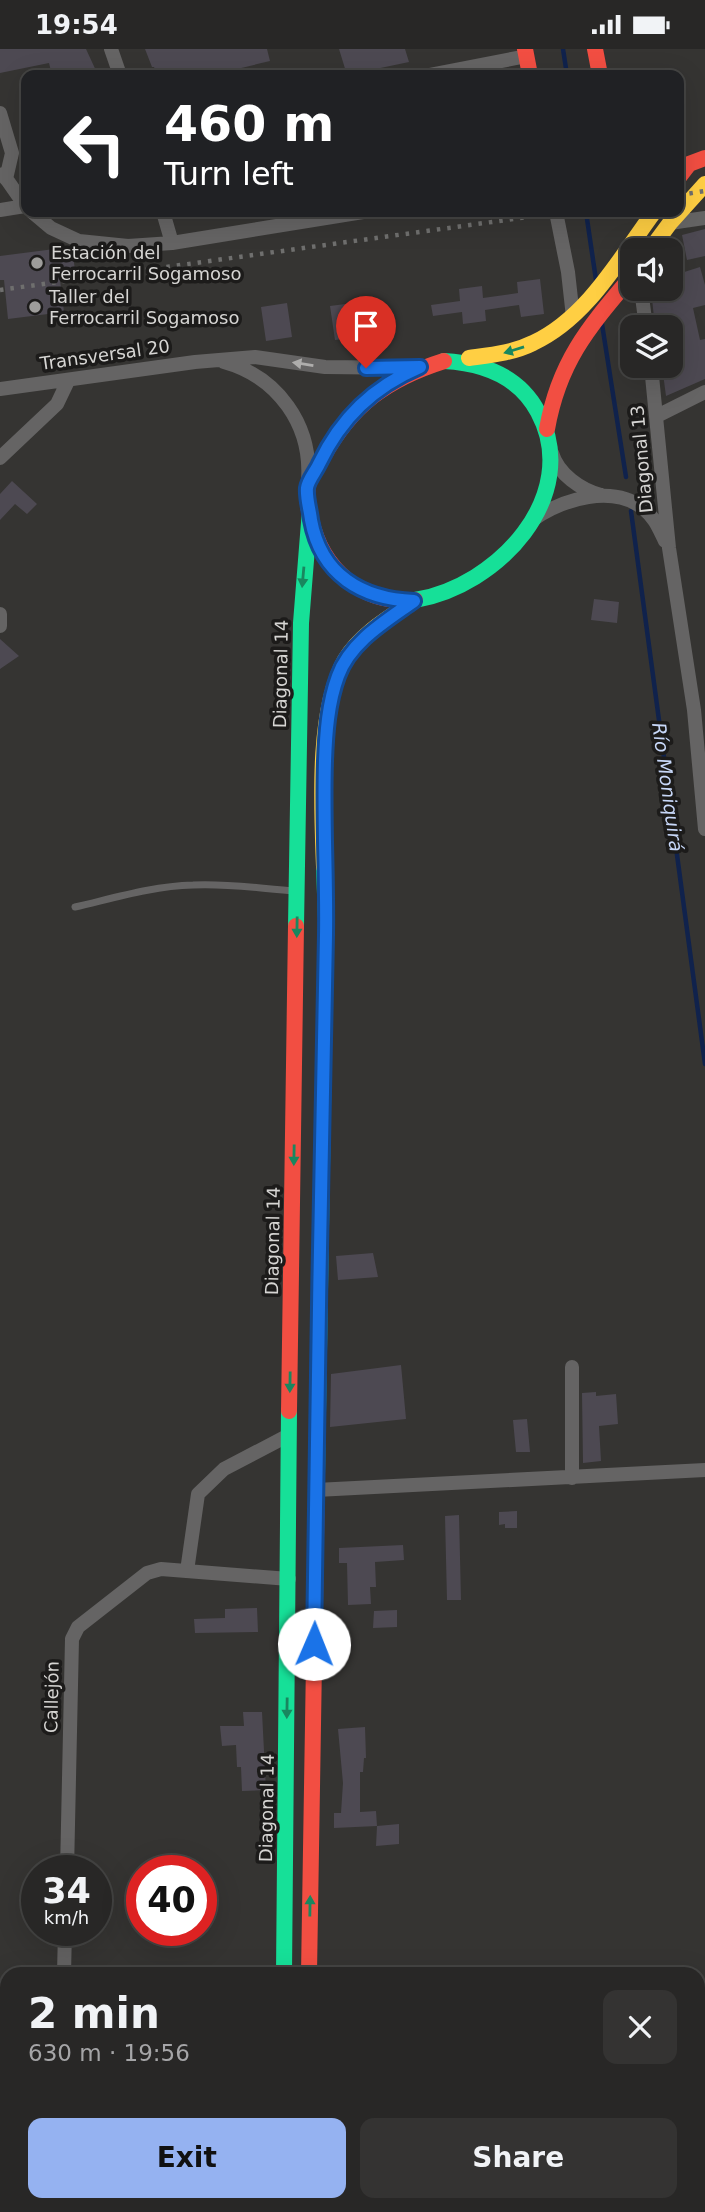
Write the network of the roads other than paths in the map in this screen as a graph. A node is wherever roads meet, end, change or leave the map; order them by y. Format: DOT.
graph roads {
  1 [pos="111,49"];
  2 [pos="595,49"];
  3 [pos="526,52"];
  4 [pos="118,70"];
  5 [pos="450,70"];
  6 [pos="529,70"];
  7 [pos="599,70"];
  8 [pos="0,113"];
  9 [pos="2,176"];
  10 [pos="705,184"];
  11 [pos="21,199"];
  12 [pos="684,206"];
  13 [pos="21,208"];
  14 [pos="0,210"];
  15 [pos="38,217"];
  16 [pos="164,217"];
  17 [pos="332,217"];
  18 [pos="557,217"];
  19 [pos="650,217"];
  20 [pos="675,217"];
  21 [pos="705,218"];
  22 [pos="670,223"];
  23 [pos="659,238"];
  24 [pos="172,243"];
  25 [pos="620,290"];
  26 [pos="579,311"];
  27 [pos="216,360"];
  28 [pos="444,361"];
  29 [pos="420,367"];
  30 [pos="652,378"];
  31 [pos="68,381"];
  32 [pos="0,389"];
  33 [pos="705,392"];
  34 [pos="657,416"];
  35 [pos="547,429"];
  36 [pos="551,446"];
  37 [pos="0,458"];
  38 [pos="307,487"];
  39 [pos="609,498"];
  40 [pos="310,509"];
  41 [pos="534,519"];
  42 [pos="669,548"];
  43 [pos="414,601"];
  44 [pos="0,614"];
  45 [pos="0,626"];
  46 [pos="700,707"];
  47 [pos="703,795"];
  48 [pos="705,829"];
  49 [pos="298,891"];
  50 [pos="75,907"];
  51 [pos="572,1367"];
  52 [pos="289,1435"];
  53 [pos="705,1470"];
  54 [pos="572,1478"];
  55 [pos="316,1490"];
  56 [pos="187,1571"];
  57 [pos="289,1579"];
  58 [pos="67,1855"];
  59 [pos="65,1946"];
  60 [pos="64,1967"];
  61 [pos="284,1967"];
  62 [pos="309,1967"];
  1 -- 4 [label="street"];
  2 -- 7 [label="street"];
  3 -- 5 [label="street"];
  3 -- 6 [label="street"];
  8 -- 9 [label="street"];
  9 -- 11 [label="street"];
  10 -- 12 [label="street"];
  13 -- 14 [label="street"];
  15 -- 24 [label="street"];
  16 -- 24 [label="street"];
  17 -- 24 [label="street"];
  18 -- 26 [label="street"];
  19 -- 26 [label="street"];
  20 -- 22 [label="street"];
  21 -- 22 [label="street"];
  22 -- 23 [label="street"];
  25 -- 35 [label="street"];
  26 -- 28 [label="street, one-way"];
  29 -- 27 [label="street, Transversal 20, one-way"];
  27 -- 31 [label="street, Transversal 20"];
  27 -- 38 [label="street, Transversal 20"];
  28 -- 29 [label="street"];
  28 -- 35 [label="street"];
  29 -- 38 [label="street"];
  30 -- 34 [label="street, Diagonal 13"];
  31 -- 32 [label="street, Transversal 20"];
  31 -- 37 [label="street"];
  33 -- 34 [label="street"];
  34 -- 42 [label="street, Diagonal 13"];
  35 -- 36 [label="street"];
  36 -- 39 [label="street, Diagonal 13"];
  36 -- 41 [label="street"];
  38 -- 40 [label="street"];
  39 -- 41 [label="street, Diagonal 13"];
  39 -- 42 [label="street, Diagonal 13"];
  40 -- 43 [label="street"];
  40 -- 49 [label="street, Diagonal 14, one-way"];
  41 -- 43 [label="street"];
  42 -- 46 [label="street, Diagonal 13"];
  43 -- 55 [label="street"];
  44 -- 45 [label="street"];
  46 -- 47 [label="street, Diagonal 13"];
  47 -- 48 [label="street, Diagonal 13"];
  49 -- 50 [label="lane"];
  49 -- 52 [label="street, Diagonal 14, one-way"];
  51 -- 54 [label="street"];
  52 -- 56 [label="street"];
  52 -- 57 [label="street, Diagonal 14"];
  53 -- 54 [label="street"];
  54 -- 55 [label="street"];
  62 -- 55 [label="street, one-way"];
  56 -- 57 [label="street"];
  56 -- 58 [label="street, Callejón"];
  57 -- 61 [label="street, Diagonal 14, one-way"];
  59 -- 60 [label="street"];
}
